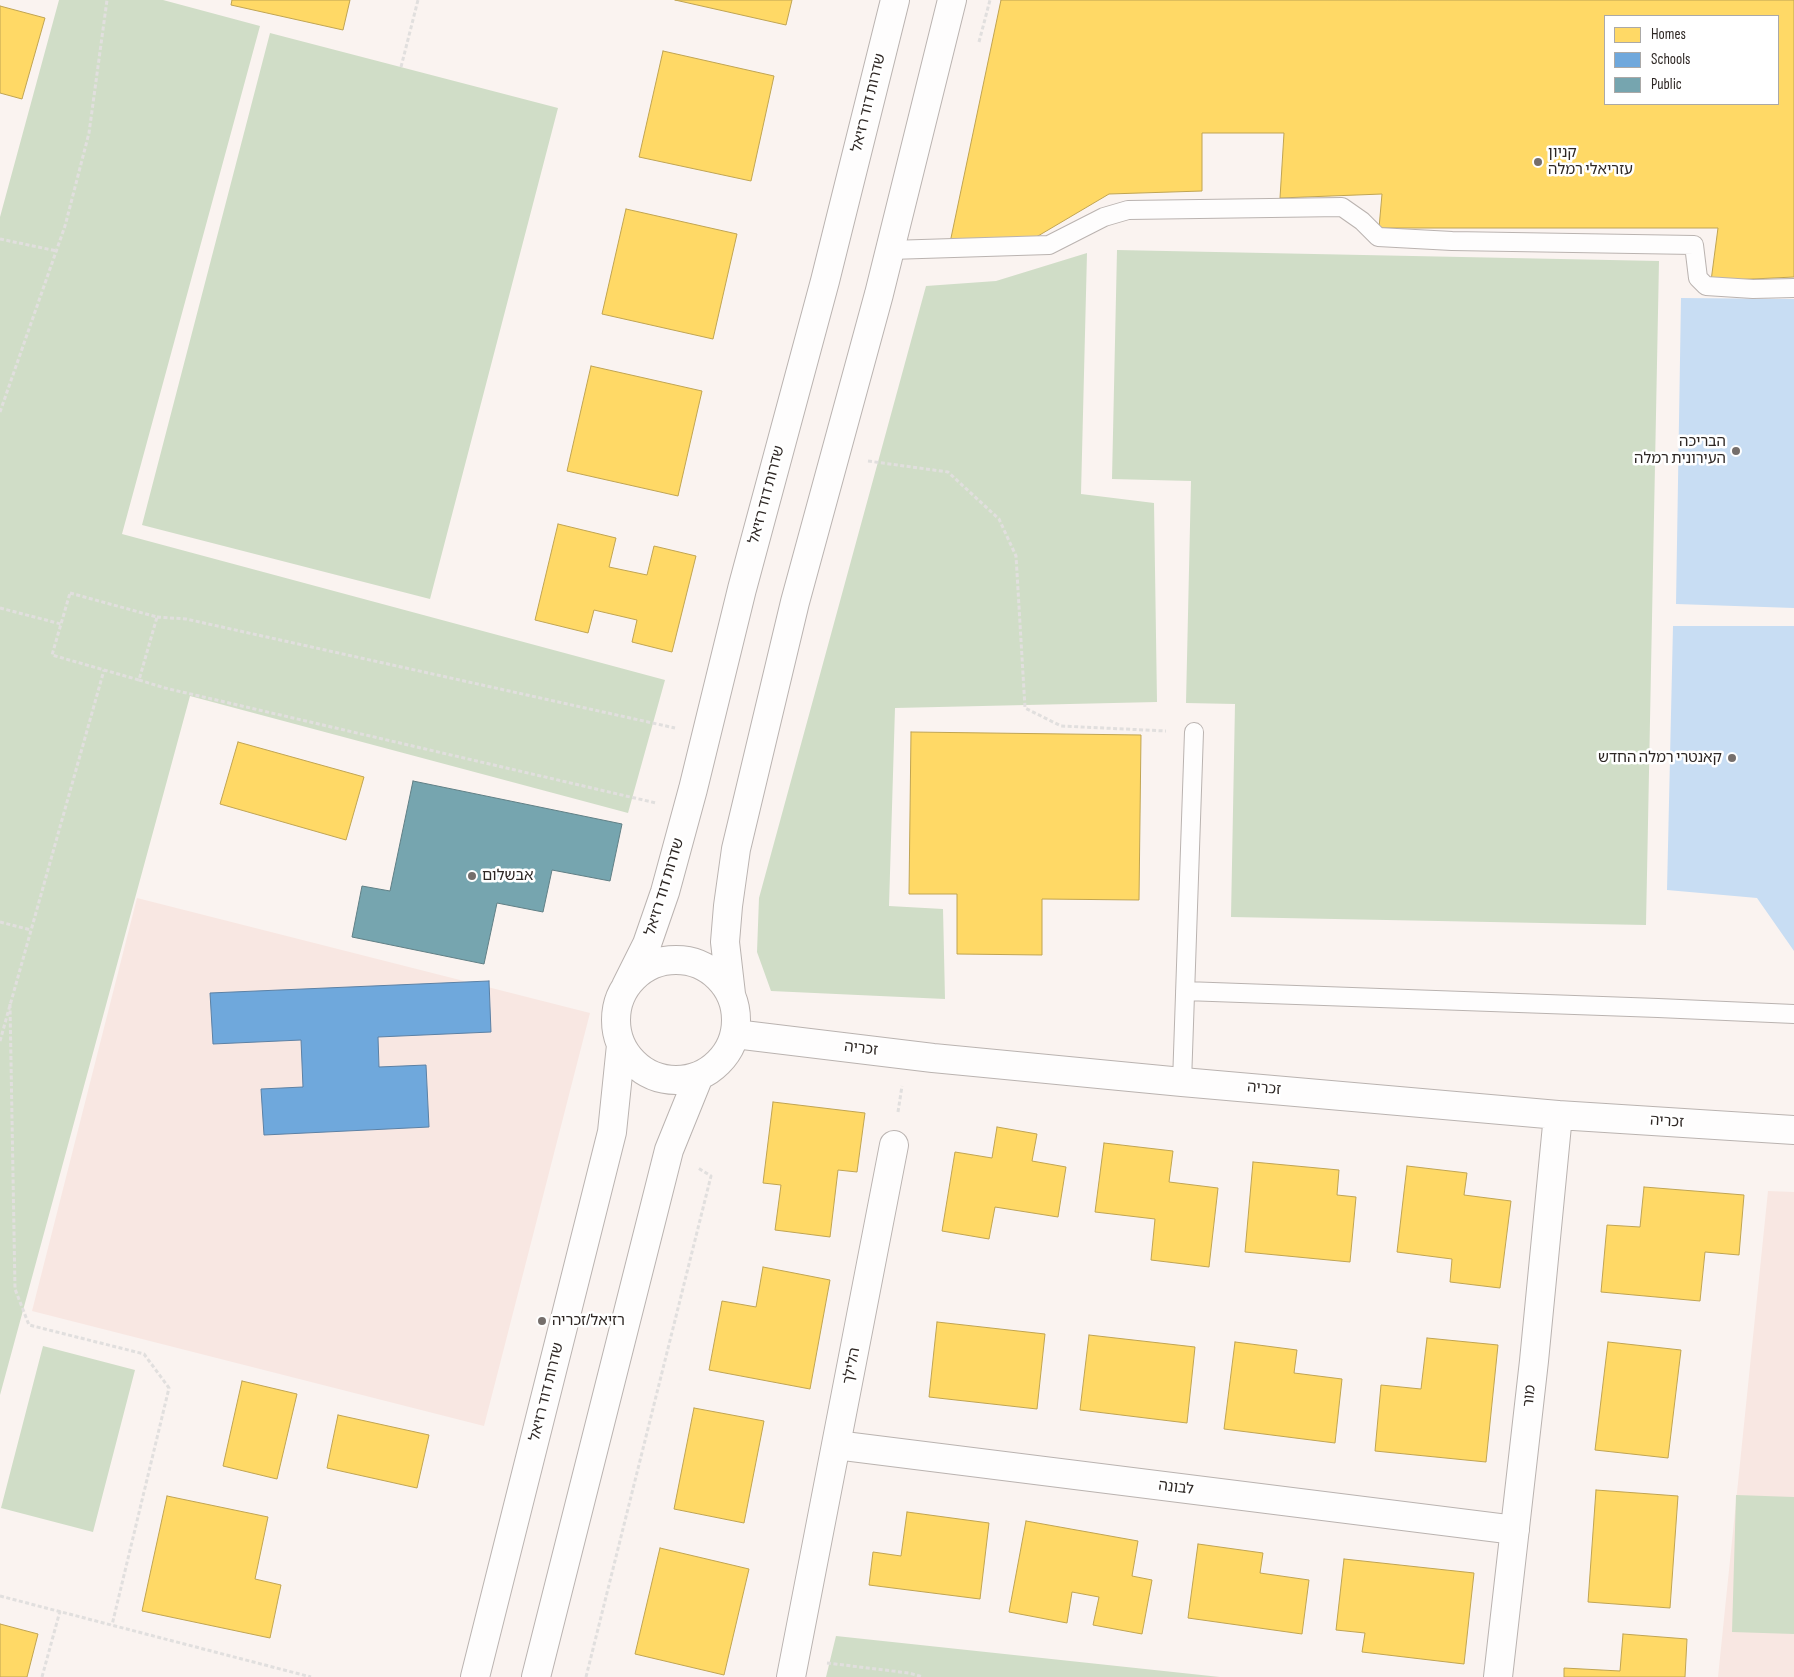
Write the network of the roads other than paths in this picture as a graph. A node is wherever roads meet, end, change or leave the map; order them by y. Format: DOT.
graph roads {
  1 [pos="895,0"];
  2 [pos="952,0"];
  3 [pos="890,250"];
  4 [pos="1794,288"];
  5 [pos="1194,732"];
  6 [pos="626,986"];
  7 [pos="1185,991"];
  8 [pos="731,994"];
  9 [pos="1794,1014"];
  10 [pos="735,1034"];
  11 [pos="622,1045"];
  12 [pos="699,1076"];
  13 [pos="1182,1082"];
  14 [pos="1558,1115"];
  15 [pos="1794,1130"];
  16 [pos="894,1145"];
  17 [pos="836,1445"];
  18 [pos="1515,1530"];
  19 [pos="792,1668"];
  20 [pos="474,1677"];
  21 [pos="536,1677"];
  22 [pos="1498,1677"];
  1 -- 6 [label="main road, שדרות דוד רזיאל"];
  2 -- 3 [label="main road"];
  3 -- 4 [label="lane"];
  3 -- 8 [label="main road"];
  5 -- 7 [label="lane"];
  6 -- 8 [label="main road"];
  6 -- 11 [label="main road"];
  7 -- 9 [label="lane"];
  7 -- 13 [label="lane"];
  8 -- 10 [label="main road"];
  10 -- 12 [label="main road"];
  10 -- 13 [label="main road, זכריה"];
  11 -- 12 [label="main road"];
  11 -- 20 [label="main road, שדרות דוד רזיאל"];
  12 -- 21 [label="main road"];
  13 -- 14 [label="main road, זכריה"];
  14 -- 15 [label="main road, זכריה"];
  14 -- 18 [label="main road, מור"];
  16 -- 17 [label="main road, הלילך"];
  17 -- 18 [label="main road, לבונה"];
  17 -- 19 [label="main road, הלילך"];
  18 -- 22 [label="main road, מור"];
}
